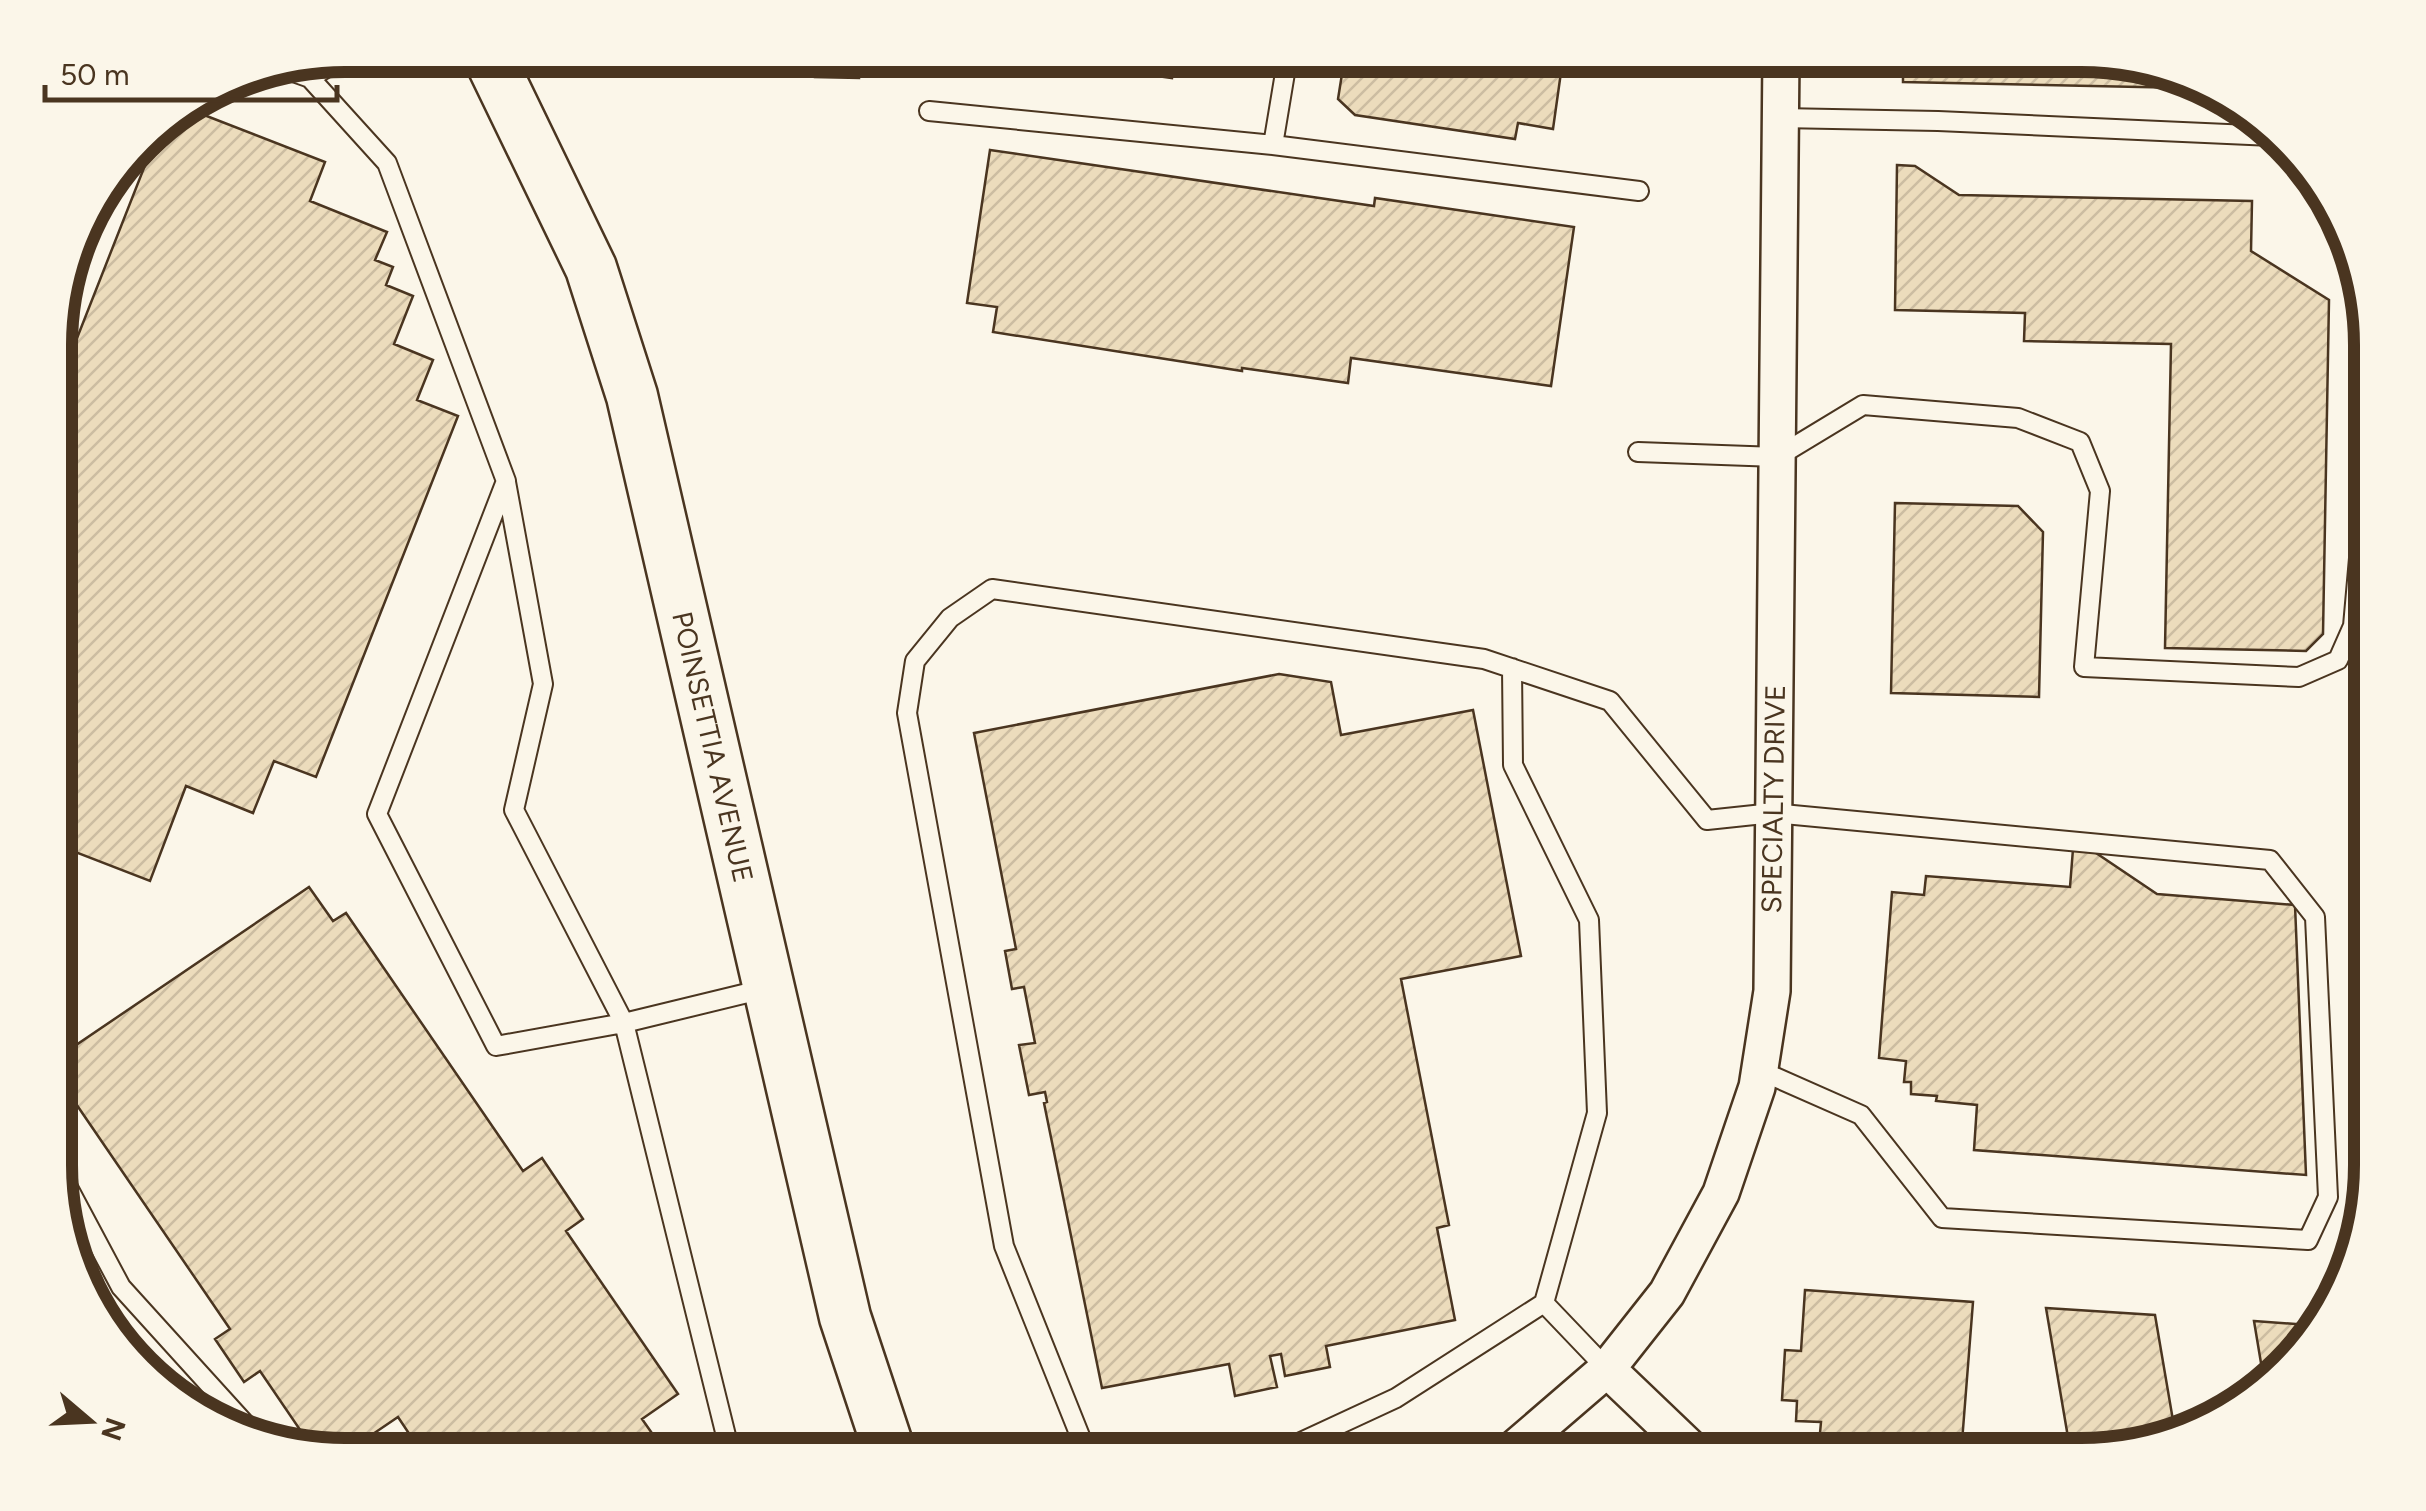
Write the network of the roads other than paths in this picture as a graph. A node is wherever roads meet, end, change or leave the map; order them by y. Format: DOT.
graph roads {
  1 [pos="496,72"];
  2 [pos="1285,72"];
  3 [pos="1780,72"];
  4 [pos="316,75"];
  5 [pos="305,76"];
  6 [pos="310,78"];
  7 [pos="928,111"];
  8 [pos="1780,118"];
  9 [pos="2254,135"];
  10 [pos="1273,145"];
  11 [pos="1639,191"];
  12 [pos="1638,452"];
  13 [pos="1777,457"];
  14 [pos="506,481"];
  15 [pos="2353,626"];
  16 [pos="1512,668"];
  17 [pos="1773,814"];
  18 [pos="769,988"];
  19 [pos="624,1023"];
  20 [pos="1760,1070"];
  21 [pos="75,1200"];
  22 [pos="1544,1302"];
  23 [pos="1607,1369"];
  24 [pos="240,1418"];
  25 [pos="728,1438"];
  26 [pos="885,1438"];
  27 [pos="1081,1438"];
  28 [pos="1310,1438"];
  29 [pos="1527,1438"];
  30 [pos="1679,1438"];
  1 -- 18 [label="main road, POINSETTIA AVENUE"];
  2 -- 10 [label="lane"];
  3 -- 8 [label="street, SPECIALTY DRIVE"];
  4 -- 6 [label="lane"];
  5 -- 6 [label="lane"];
  6 -- 14 [label="lane"];
  7 -- 10 [label="lane"];
  8 -- 9 [label="lane"];
  8 -- 13 [label="street, SPECIALTY DRIVE"];
  10 -- 11 [label="lane"];
  12 -- 13 [label="lane"];
  13 -- 15 [label="lane"];
  13 -- 17 [label="street, SPECIALTY DRIVE"];
  14 -- 19 [label="lane"];
  14 -- 19 [label="lane"];
  16 -- 17 [label="lane"];
  16 -- 22 [label="lane"];
  16 -- 27 [label="lane"];
  17 -- 20 [label="street, SPECIALTY DRIVE"];
  17 -- 20 [label="lane"];
  18 -- 19 [label="lane"];
  18 -- 26 [label="main road, POINSETTIA AVENUE"];
  19 -- 25 [label="lane"];
  20 -- 23 [label="street, SPECIALTY DRIVE"];
  21 -- 24 [label="lane"];
  22 -- 23 [label="lane"];
  22 -- 28 [label="lane"];
  23 -- 29 [label="street, SPECIALTY DRIVE"];
  23 -- 30 [label="street"];
}
